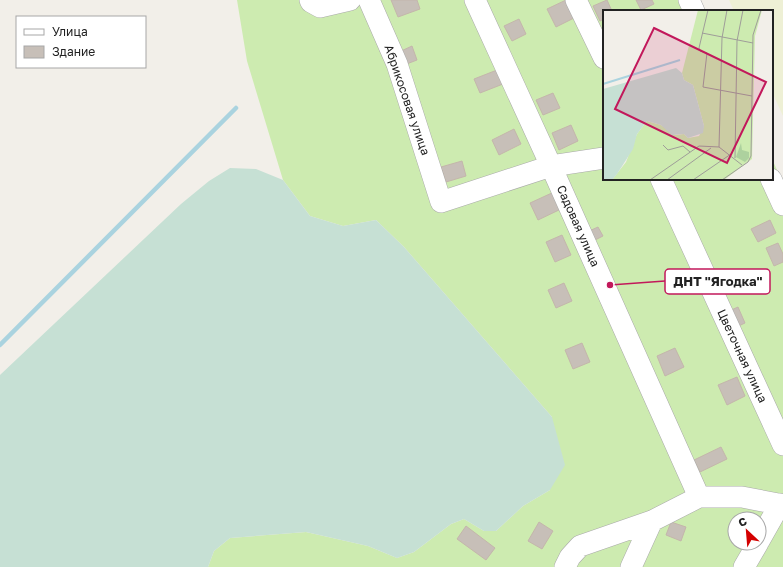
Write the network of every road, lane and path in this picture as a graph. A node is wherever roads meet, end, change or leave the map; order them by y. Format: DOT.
graph roads {
  1 [pos="310,0"];
  2 [pos="350,0"];
  3 [pos="369,0"];
  4 [pos="475,0"];
  5 [pos="576,0"];
  6 [pos="689,0"];
  7 [pos="694,10"];
  8 [pos="603,56"];
  9 [pos="603,158"];
  10 [pos="551,166"];
  11 [pos="661,180"];
  12 [pos="771,180"];
  13 [pos="783,205"];
  14 [pos="783,445"];
  15 [pos="699,497"];
  16 [pos="782,504"];
  17 [pos="652,521"];
  18 [pos="767,528"];
  19 [pos="753,551"];
  20 [pos="565,567"];
  21 [pos="631,567"];
  22 [pos="744,567"];
  1 -- 2 [label="street"];
  3 -- 10 [label="street, Абрикосовая улица"];
  4 -- 10 [label="street, Садовая улица"];
  5 -- 8 [label="street"];
  6 -- 7 [label="street"];
  9 -- 10 [label="street"];
  10 -- 15 [label="street, Садовая улица"];
  11 -- 14 [label="street, Цветочная улица"];
  12 -- 13 [label="street"];
  15 -- 16 [label="street"];
  15 -- 17 [label="street"];
  16 -- 18 [label="street"];
  17 -- 20 [label="street"];
  17 -- 21 [label="street"];
  19 -- 22 [label="street"];
}
